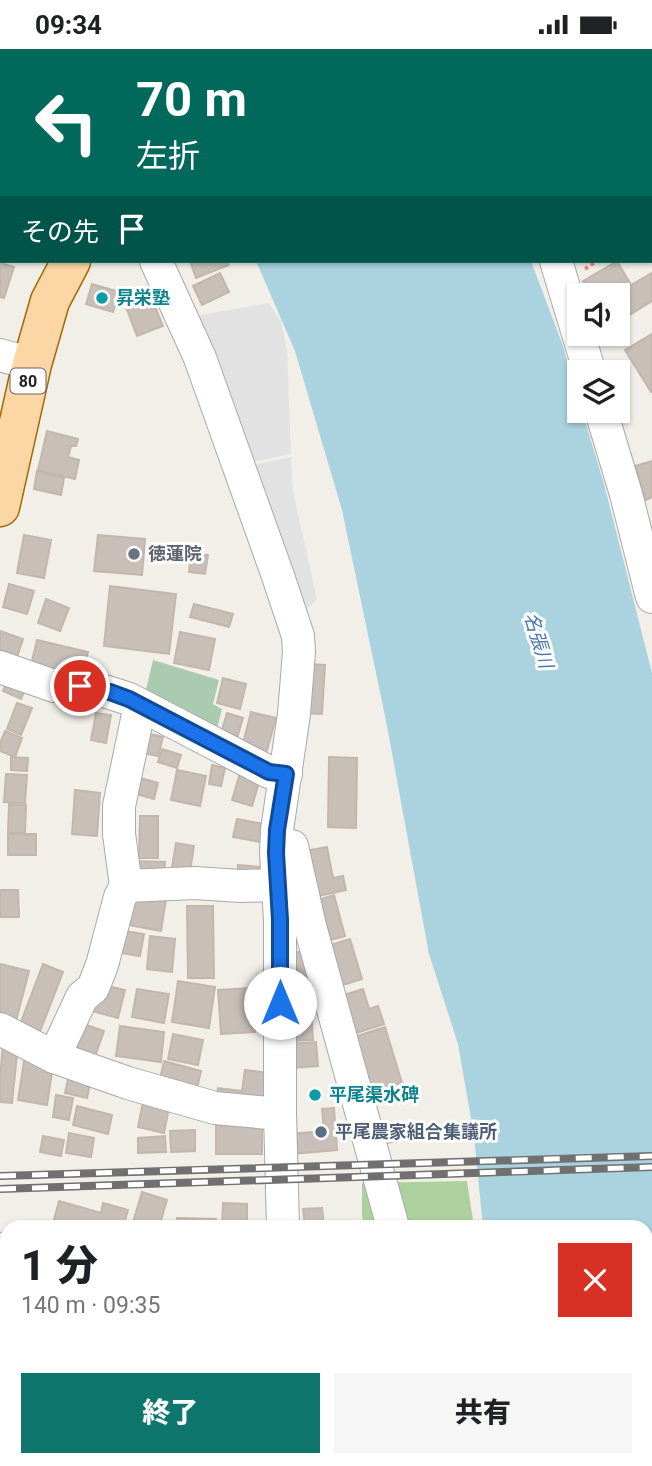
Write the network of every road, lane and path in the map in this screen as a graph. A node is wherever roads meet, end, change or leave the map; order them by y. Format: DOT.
graph roads {
  1 [pos="70,263"];
  2 [pos="157,263"];
  3 [pos="557,263"];
  4 [pos="16,360"];
  5 [pos="586,360"];
  6 [pos="605,423"];
  7 [pos="0,506"];
  8 [pos="652,597"];
  9 [pos="0,667"];
  10 [pos="140,705"];
  11 [pos="286,774"];
  12 [pos="281,804"];
  13 [pos="279,885"];
  14 [pos="126,886"];
  15 [pos="0,1030"];
  16 [pos="54,1057"];
  17 [pos="280,1114"];
  18 [pos="283,1220"];
  19 [pos="391,1220"];
  1 -- 4 [label="main road, 80"];
  2 -- 11 [label="street"];
  3 -- 5 [label="street"];
  4 -- 7 [label="main road, 80"];
  6 -- 8 [label="street"];
  9 -- 10 [label="street"];
  10 -- 11 [label="street"];
  10 -- 14 [label="street"];
  11 -- 12 [label="street"];
  12 -- 13 [label="street"];
  12 -- 19 [label="street"];
  13 -- 14 [label="street"];
  13 -- 17 [label="street"];
  14 -- 16 [label="street"];
  15 -- 16 [label="street"];
  16 -- 17 [label="street"];
  17 -- 18 [label="street"];
}
